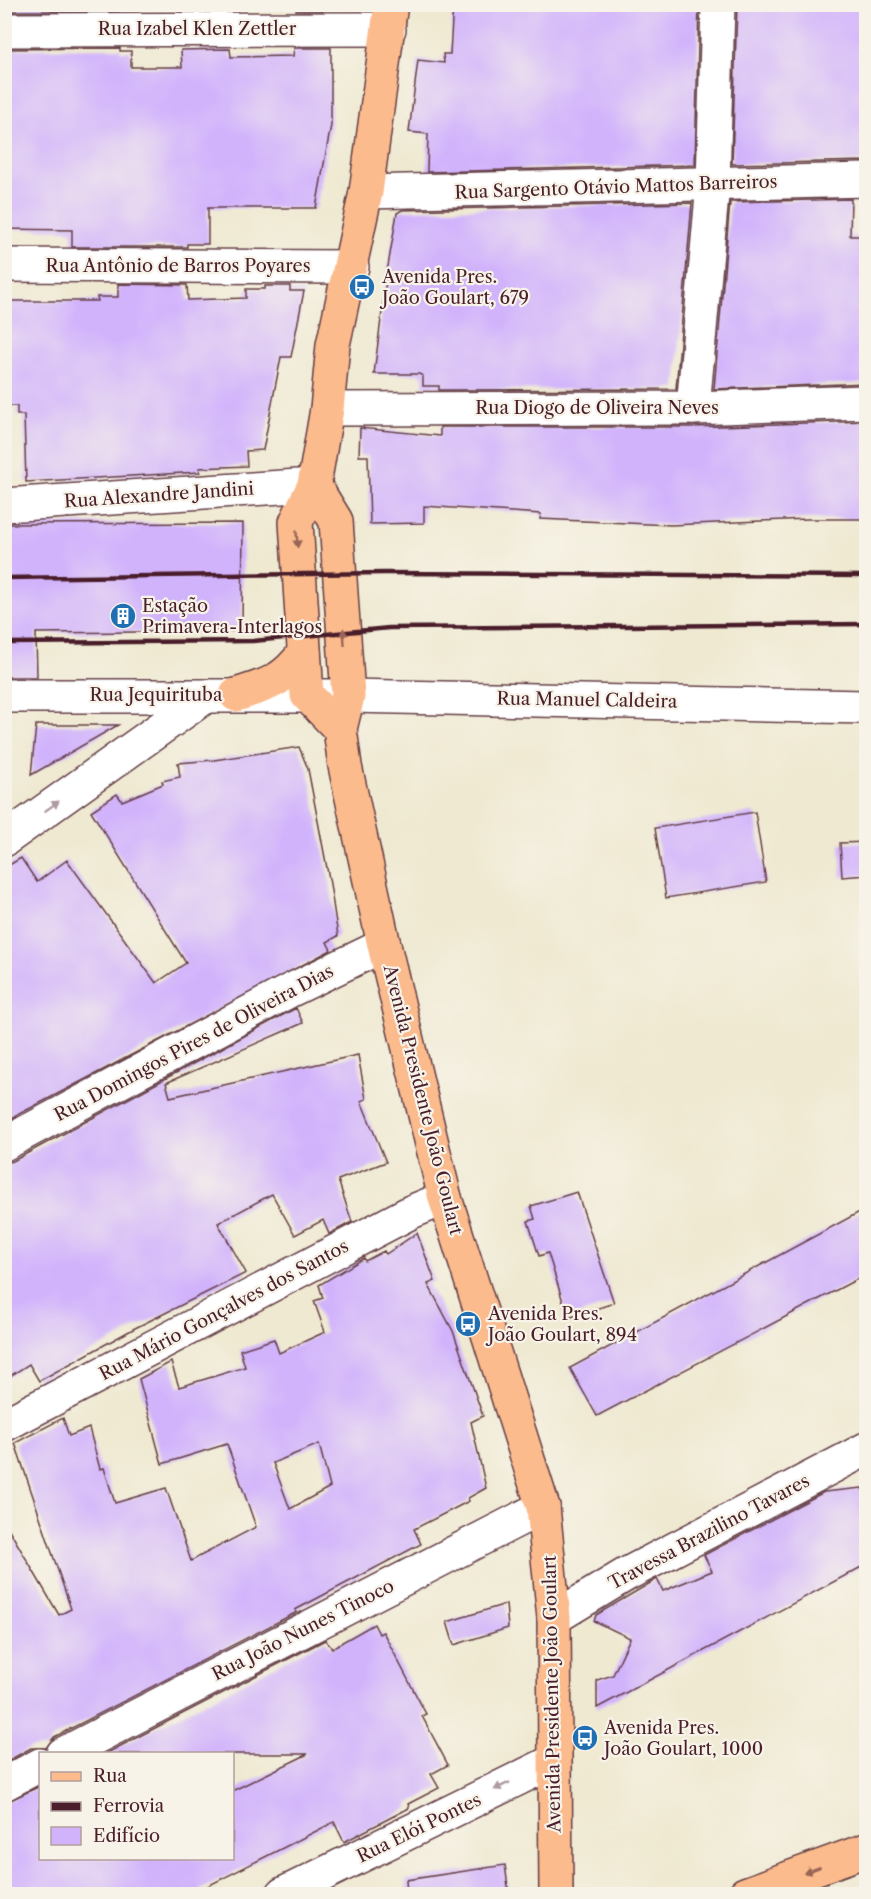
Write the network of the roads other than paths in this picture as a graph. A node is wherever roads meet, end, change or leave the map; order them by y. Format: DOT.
graph roads {
  1 [pos="718,4"];
  2 [pos="390,17"];
  3 [pos="4,30"];
  4 [pos="867,180"];
  5 [pos="713,183"];
  6 [pos="366,192"];
  7 [pos="4,265"];
  8 [pos="352,267"];
  9 [pos="867,402"];
  10 [pos="693,408"];
  11 [pos="327,409"];
  12 [pos="314,485"];
  13 [pos="4,505"];
  14 [pos="304,653"];
  15 [pos="221,695"];
  16 [pos="307,695"];
  17 [pos="4,696"];
  18 [pos="348,696"];
  19 [pos="867,707"];
  20 [pos="340,729"];
  21 [pos="4,840"];
  22 [pos="384,945"];
  23 [pos="4,1144"];
  24 [pos="445,1198"];
  25 [pos="4,1425"];
  26 [pos="867,1449"];
  27 [pos="543,1507"];
  28 [pos="554,1618"];
  29 [pos="67,1752"];
  30 [pos="554,1761"];
  31 [pos="39,1766"];
  32 [pos="4,1784"];
  33 [pos="867,1850"];
  34 [pos="283,1894"];
  35 [pos="556,1894"];
  36 [pos="745,1894"];
  1 -- 5 [label="street"];
  2 -- 3 [label="street, Rua Izabel Klen Zettler"];
  2 -- 6 [label="main road"];
  4 -- 5 [label="street, Rua Sargento Otávio Mattos Barreiros"];
  5 -- 6 [label="street, Rua Sargento Otávio Mattos Barreiros"];
  5 -- 10 [label="street"];
  6 -- 8 [label="main road"];
  7 -- 8 [label="street, Rua Antônio de Barros Poyares"];
  8 -- 11 [label="main road"];
  9 -- 10 [label="street, Rua Diogo de Oliveira Neves"];
  10 -- 11 [label="street, Rua Diogo de Oliveira Neves"];
  11 -- 12 [label="main road"];
  12 -- 13 [label="street, Rua Alexandre Jandini"];
  12 -- 14 [label="main road, one-way"];
  18 -- 12 [label="main road, Avenida Presidente João Goulart, one-way"];
  14 -- 15 [label="main road"];
  14 -- 16 [label="main road"];
  15 -- 16 [label="street, Rua Jequirituba"];
  15 -- 17 [label="street, Rua Jequirituba"];
  21 -- 15 [label="street, one-way"];
  16 -- 18 [label="street, Rua Manuel Caldeira"];
  16 -- 20 [label="main road"];
  18 -- 19 [label="street, Rua Manuel Caldeira"];
  18 -- 20 [label="main road, Avenida Presidente João Goulart"];
  20 -- 22 [label="main road, Avenida Presidente João Goulart"];
  22 -- 23 [label="street, Rua Domingos Pires de Oliveira Dias"];
  22 -- 24 [label="main road, Avenida Presidente João Goulart"];
  24 -- 25 [label="street, Rua Mário Gonçalves dos Santos"];
  24 -- 27 [label="main road, Avenida Presidente João Goulart"];
  26 -- 28 [label="street, Travessa Brazilino Tavares"];
  27 -- 28 [label="main road, Avenida Presidente João Goulart"];
  27 -- 29 [label="street, Rua João Nunes Tinoco"];
  28 -- 30 [label="main road, Avenida Presidente João Goulart"];
  30 -- 34 [label="street, Rua Elói Pontes, one-way"];
  30 -- 35 [label="main road, Avenida Presidente João Goulart"];
  31 -- 32 [label="street"];
  33 -- 36 [label="main road, one-way"];
}
